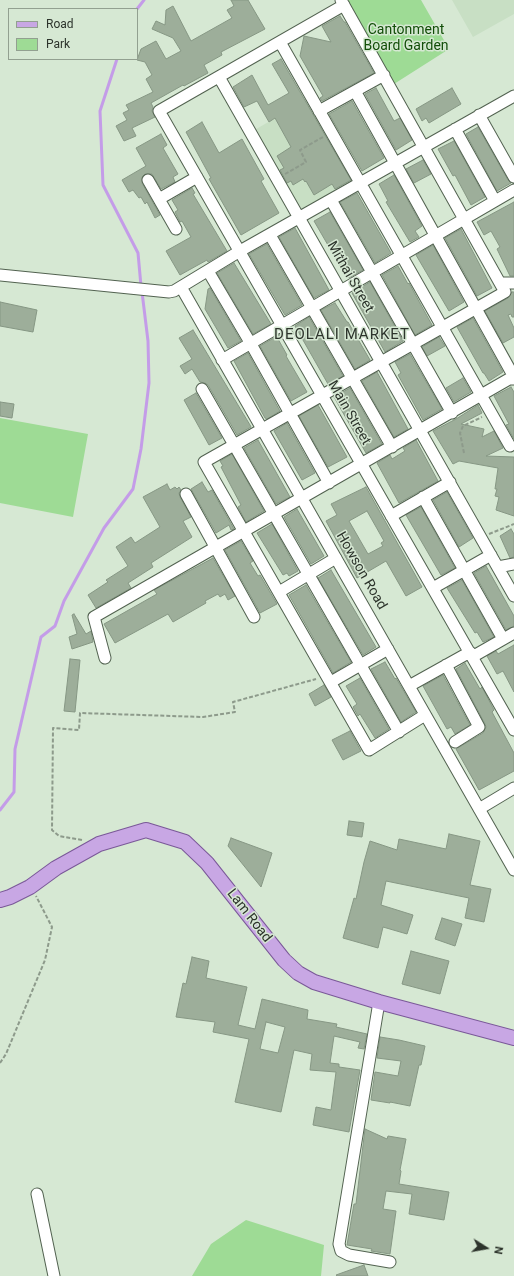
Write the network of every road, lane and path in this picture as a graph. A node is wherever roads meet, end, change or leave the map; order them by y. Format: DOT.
graph roads {
  1 [pos="343,3"];
  2 [pos="280,42"];
  3 [pos="384,75"];
  4 [pos="219,77"];
  5 [pos="355,91"];
  6 [pos="514,96"];
  7 [pos="319,111"];
  8 [pos="479,115"];
  9 [pos="455,129"];
  10 [pos="331,132"];
  11 [pos="424,147"];
  12 [pos="396,163"];
  13 [pos="197,177"];
  14 [pos="514,177"];
  15 [pos="277,179"];
  16 [pos="148,180"];
  17 [pos="360,183"];
  18 [pos="514,190"];
  19 [pos="159,199"];
  20 [pos="331,200"];
  21 [pos="495,201"];
  22 [pos="299,218"];
  23 [pos="464,219"];
  24 [pos="176,229"];
  25 [pos="270,235"];
  26 [pos="436,236"];
  27 [pos="240,251"];
  28 [pos="401,256"];
  29 [pos="208,271"];
  30 [pos="372,273"];
  31 [pos="0,275"];
  32 [pos="501,283"];
  33 [pos="514,283"];
  34 [pos="181,287"];
  35 [pos="341,291"];
  36 [pos="312,308"];
  37 [pos="477,308"];
  38 [pos="282,325"];
  39 [pos="442,328"];
  40 [pos="251,344"];
  41 [pos="413,344"];
  42 [pos="222,360"];
  43 [pos="381,362"];
  44 [pos="352,378"];
  45 [pos="514,378"];
  46 [pos="202,389"];
  47 [pos="322,395"];
  48 [pos="481,396"];
  49 [pos="290,413"];
  50 [pos="452,413"];
  51 [pos="491,413"];
  52 [pos="262,429"];
  53 [pos="420,430"];
  54 [pos="234,445"];
  55 [pos="510,446"];
  56 [pos="392,447"];
  57 [pos="464,453"];
  58 [pos="362,464"];
  59 [pos="450,482"];
  60 [pos="329,483"];
  61 [pos="186,494"];
  62 [pos="423,497"];
  63 [pos="302,498"];
  64 [pos="274,515"];
  65 [pos="391,516"];
  66 [pos="514,524"];
  67 [pos="244,532"];
  68 [pos="481,537"];
  69 [pos="216,548"];
  70 [pos="491,555"];
  71 [pos="336,558"];
  72 [pos="514,564"];
  73 [pos="498,567"];
  74 [pos="465,570"];
  75 [pos="309,574"];
  76 [pos="433,588"];
  77 [pos="279,592"];
  78 [pos="514,596"];
  79 [pos="254,617"];
  80 [pos="514,633"];
  81 [pos="503,639"];
  82 [pos="388,649"];
  83 [pos="471,655"];
  84 [pos="105,658"];
  85 [pos="360,665"];
  86 [pos="446,665"];
  87 [pos="329,679"];
  88 [pos="409,686"];
  89 [pos="425,715"];
  90 [pos="514,730"];
  91 [pos="398,732"];
  92 [pos="455,742"];
  93 [pos="514,788"];
  94 [pos="479,809"];
  95 [pos="95,846"];
  96 [pos="514,870"];
  97 [pos="30,886"];
  98 [pos="0,900"];
  99 [pos="379,1002"];
  100 [pos="514,1038"];
  101 [pos="0,1063"];
  102 [pos="37,1194"];
  103 [pos="390,1262"];
  104 [pos="54,1276"];
  1 -- 2 [label="street"];
  1 -- 3 [label="street"];
  2 -- 4 [label="street"];
  2 -- 7 [label="street"];
  3 -- 5 [label="street"];
  3 -- 11 [label="street"];
  4 -- 13 [label="street, Main Street"];
  4 -- 15 [label="street, Mithai Street"];
  5 -- 7 [label="street"];
  5 -- 12 [label="street"];
  6 -- 8 [label="street"];
  7 -- 10 [label="street"];
  8 -- 9 [label="street"];
  8 -- 14 [label="street"];
  9 -- 11 [label="street"];
  9 -- 21 [label="street"];
  10 -- 15 [label="path"];
  10 -- 17 [label="street"];
  11 -- 12 [label="street"];
  11 -- 23 [label="street"];
  12 -- 17 [label="street"];
  12 -- 26 [label="street"];
  13 -- 19 [label="street"];
  13 -- 27 [label="street, Main Street"];
  15 -- 22 [label="street, Mithai Street"];
  16 -- 19 [label="street"];
  17 -- 20 [label="street"];
  17 -- 28 [label="street"];
  18 -- 21 [label="street"];
  19 -- 24 [label="street"];
  20 -- 22 [label="street"];
  20 -- 30 [label="street"];
  21 -- 23 [label="street"];
  22 -- 25 [label="street"];
  22 -- 35 [label="street, Mithai Street"];
  23 -- 26 [label="street"];
  23 -- 32 [label="street"];
  25 -- 27 [label="street"];
  25 -- 36 [label="street"];
  26 -- 28 [label="street"];
  26 -- 37 [label="street"];
  27 -- 29 [label="street"];
  27 -- 38 [label="street, Main Street"];
  28 -- 30 [label="street"];
  28 -- 39 [label="street"];
  29 -- 34 [label="street"];
  29 -- 40 [label="street"];
  30 -- 35 [label="street"];
  30 -- 41 [label="street"];
  31 -- 34 [label="street"];
  32 -- 33 [label="street"];
  32 -- 37 [label="street"];
  34 -- 42 [label="street, Howson Road"];
  35 -- 36 [label="street"];
  35 -- 43 [label="street, Mithai Street"];
  36 -- 38 [label="street"];
  36 -- 44 [label="street"];
  37 -- 39 [label="street"];
  37 -- 45 [label="street"];
  38 -- 40 [label="street"];
  38 -- 47 [label="street, Main Street"];
  39 -- 41 [label="street"];
  39 -- 48 [label="street"];
  40 -- 42 [label="street"];
  40 -- 49 [label="street"];
  41 -- 43 [label="street"];
  41 -- 50 [label="street"];
  42 -- 52 [label="street, Howson Road"];
  43 -- 44 [label="street"];
  43 -- 53 [label="street, Mithai Street"];
  44 -- 47 [label="street"];
  44 -- 56 [label="street"];
  45 -- 48 [label="street"];
  46 -- 54 [label="street"];
  47 -- 49 [label="street"];
  47 -- 58 [label="street, Main Street"];
  48 -- 50 [label="street"];
  48 -- 51 [label="street"];
  49 -- 52 [label="street"];
  49 -- 60 [label="street"];
  50 -- 53 [label="street"];
  51 -- 55 [label="street"];
  51 -- 57 [label="path"];
  52 -- 54 [label="street"];
  52 -- 63 [label="street, Howson Road"];
  53 -- 56 [label="street"];
  53 -- 59 [label="street, Mithai Street"];
  54 -- 64 [label="street"];
  54 -- 67 [label="street"];
  56 -- 58 [label="street"];
  58 -- 60 [label="street"];
  58 -- 65 [label="street, Main Street"];
  59 -- 62 [label="street"];
  59 -- 68 [label="street, Mithai Street"];
  60 -- 63 [label="street"];
  61 -- 69 [label="street"];
  62 -- 65 [label="street"];
  62 -- 74 [label="street"];
  63 -- 64 [label="street"];
  63 -- 71 [label="street, Howson Road"];
  64 -- 67 [label="street"];
  64 -- 75 [label="street"];
  65 -- 76 [label="street, Main Street"];
  66 -- 68 [label="path"];
  67 -- 69 [label="street"];
  67 -- 77 [label="street"];
  68 -- 70 [label="street, Mithai Street"];
  69 -- 79 [label="street"];
  69 -- 84 [label="street"];
  70 -- 73 [label="street, Mithai Street"];
  70 -- 74 [label="street"];
  71 -- 75 [label="street"];
  71 -- 82 [label="street, Howson Road"];
  72 -- 73 [label="street"];
  73 -- 78 [label="street, Mithai Street"];
  74 -- 76 [label="street"];
  74 -- 81 [label="street"];
  75 -- 77 [label="street"];
  75 -- 85 [label="street"];
  76 -- 83 [label="street, Main Street"];
  77 -- 87 [label="street"];
  80 -- 81 [label="street"];
  81 -- 83 [label="street"];
  82 -- 85 [label="street"];
  82 -- 88 [label="street, Howson Road"];
  83 -- 86 [label="street"];
  83 -- 90 [label="street, Main Street"];
  85 -- 87 [label="street"];
  85 -- 91 [label="street"];
  86 -- 88 [label="street"];
  86 -- 92 [label="street"];
  87 -- 91 [label="street"];
  87 -- 95 [label="path"];
  88 -- 89 [label="street, Howson Road"];
  89 -- 91 [label="street"];
  89 -- 94 [label="street, Howson Road"];
  93 -- 94 [label="street"];
  94 -- 96 [label="street, Howson Road"];
  95 -- 97 [label="main road, Lam Road"];
  95 -- 99 [label="main road, Lam Road"];
  97 -- 98 [label="main road, Lam Road"];
  97 -- 101 [label="path"];
  99 -- 100 [label="main road, Lam Road"];
  99 -- 103 [label="street"];
  102 -- 104 [label="street"];
}
